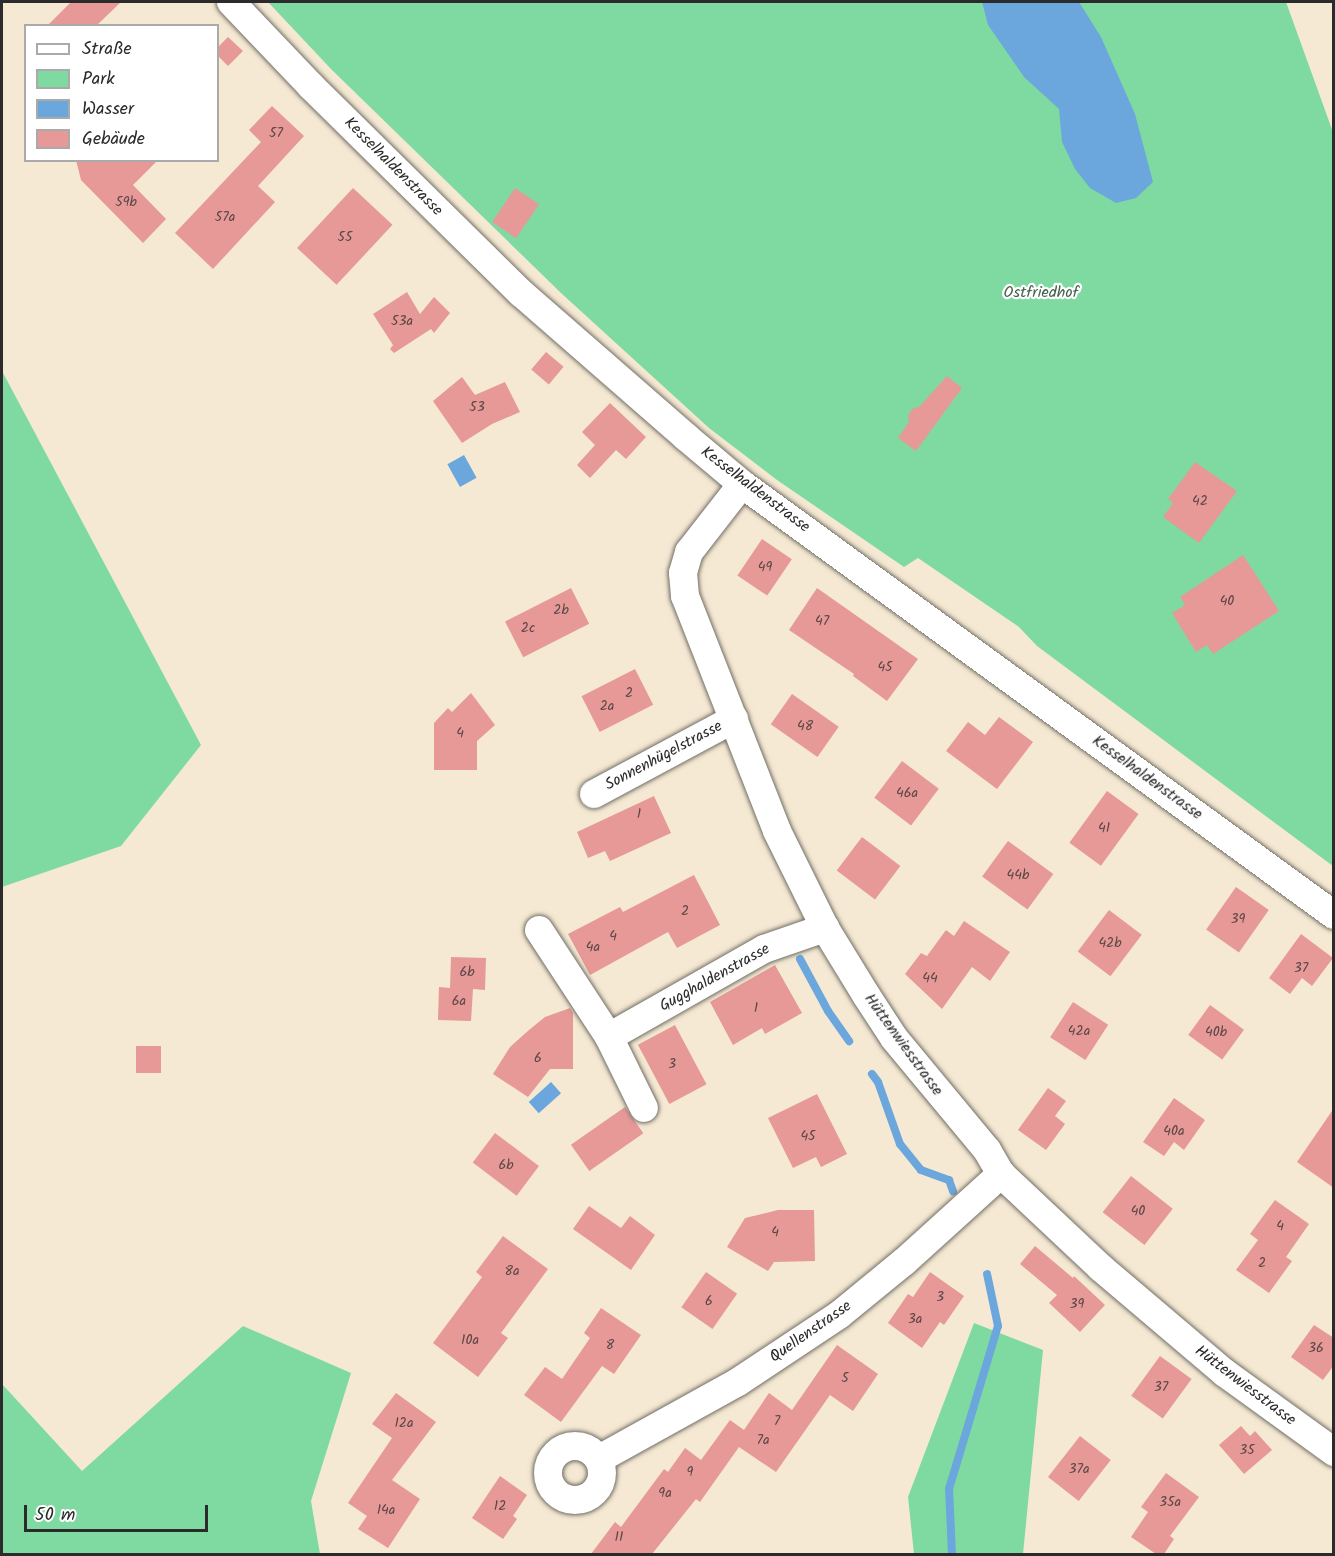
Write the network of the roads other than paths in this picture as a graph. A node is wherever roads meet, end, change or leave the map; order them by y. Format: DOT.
graph roads {
  1 [pos="231,2"];
  2 [pos="742,484"];
  3 [pos="734,719"];
  4 [pos="594,794"];
  5 [pos="1334,915"];
  6 [pos="825,928"];
  7 [pos="539,930"];
  8 [pos="609,1037"];
  9 [pos="644,1108"];
  10 [pos="1001,1174"];
  11 [pos="1334,1452"];
  12 [pos="599,1459"];
  1 -- 2 [label="street, Kesselhaldenstrasse"];
  2 -- 3 [label="street, Hüttenwiesstrasse"];
  2 -- 5 [label="street, Kesselhaldenstrasse"];
  3 -- 4 [label="street, Sonnenhügelstrasse"];
  3 -- 6 [label="street, Hüttenwiesstrasse"];
  6 -- 8 [label="street, Gugghaldenstrasse"];
  6 -- 10 [label="street, Hüttenwiesstrasse"];
  7 -- 8 [label="street"];
  8 -- 9 [label="street"];
  10 -- 11 [label="street, Hüttenwiesstrasse"];
  10 -- 12 [label="street, Quellenstrasse"];
}
